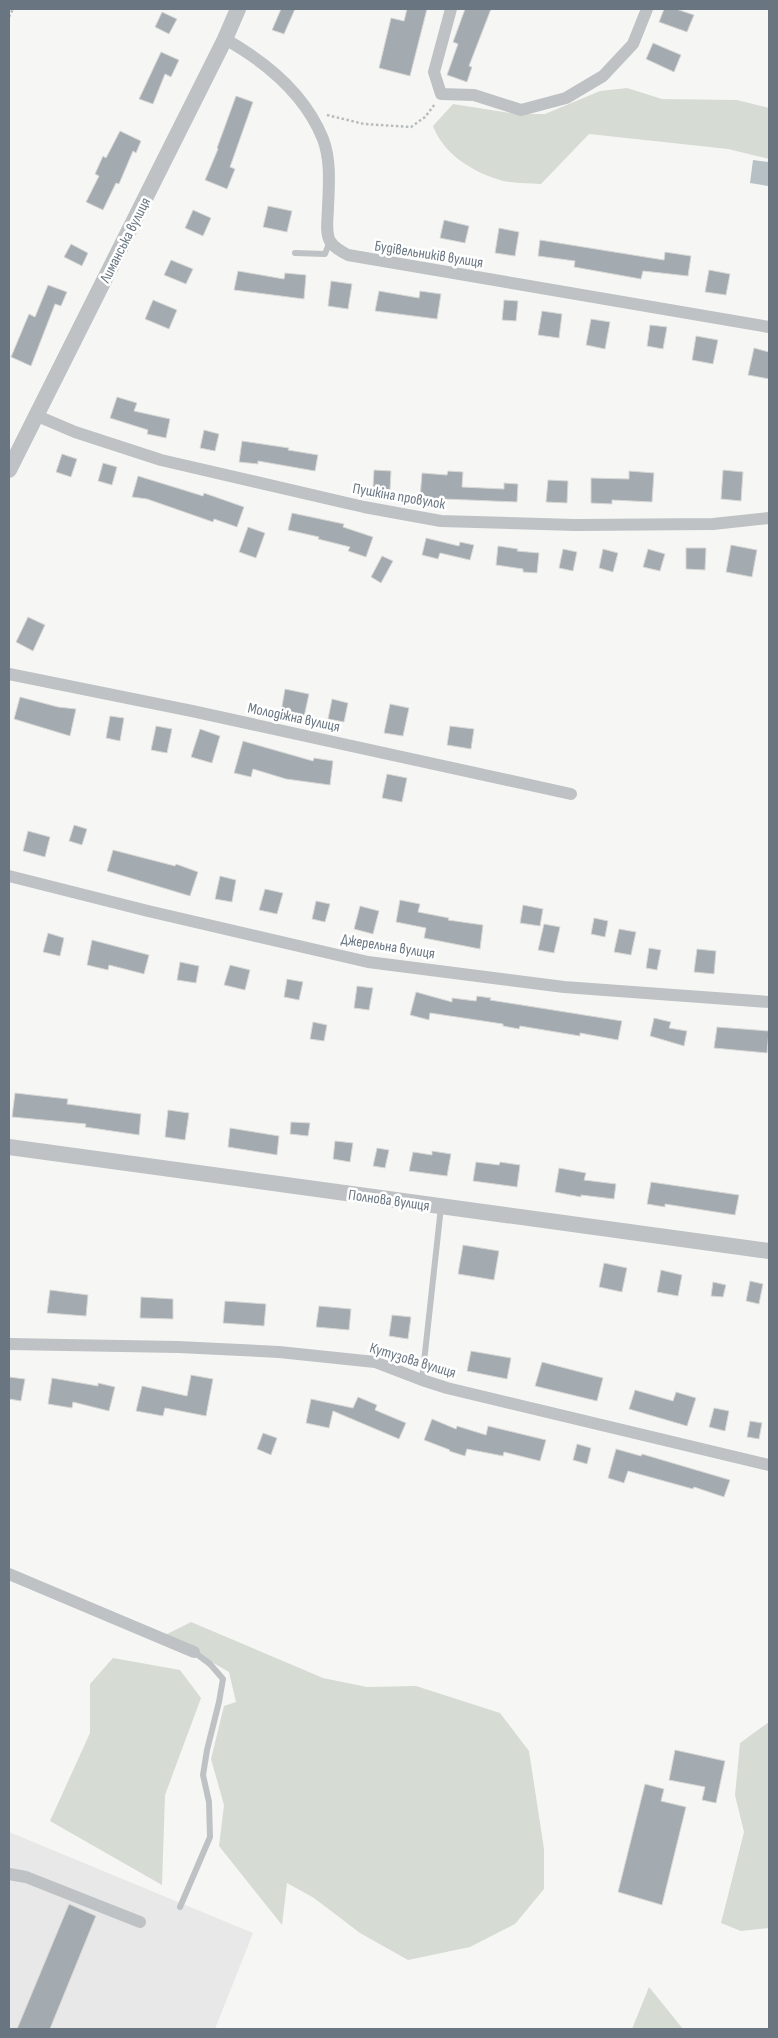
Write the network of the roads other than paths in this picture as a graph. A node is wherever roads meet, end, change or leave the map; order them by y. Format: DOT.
graph roads {
  1 [pos="238,9"];
  2 [pos="451,9"];
  3 [pos="647,9"];
  4 [pos="225,40"];
  5 [pos="330,242"];
  6 [pos="295,252"];
  7 [pos="769,327"];
  8 [pos="36,415"];
  9 [pos="9,470"];
  10 [pos="769,518"];
  11 [pos="9,674"];
  12 [pos="572,794"];
  13 [pos="9,876"];
  14 [pos="769,1002"];
  15 [pos="9,1147"];
  16 [pos="441,1207"];
  17 [pos="769,1251"];
  18 [pos="9,1344"];
  19 [pos="422,1380"];
  20 [pos="769,1465"];
  21 [pos="9,1574"];
  22 [pos="194,1652"];
  23 [pos="9,1874"];
  24 [pos="180,1907"];
  25 [pos="140,1922"];
  1 -- 4 [label="street, Лиманська вулиця"];
  2 -- 3 [label="street"];
  4 -- 5 [label="street"];
  4 -- 8 [label="street, Лиманська вулиця"];
  5 -- 6 [label="lane"];
  5 -- 7 [label="street, Будівельників вулиця"];
  8 -- 9 [label="street, Лиманська вулиця"];
  8 -- 10 [label="street, Пушкіна провулок"];
  11 -- 12 [label="street, Молодіжна вулиця"];
  13 -- 14 [label="street, Джерельна вулиця"];
  15 -- 16 [label="street, Полнова вулиця"];
  16 -- 17 [label="street, Полнова вулиця"];
  16 -- 19 [label="lane"];
  18 -- 19 [label="street, Кутузова вулиця"];
  19 -- 20 [label="street, Кутузова вулиця"];
  21 -- 22 [label="street"];
  22 -- 24 [label="lane"];
  23 -- 25 [label="street"];
}
